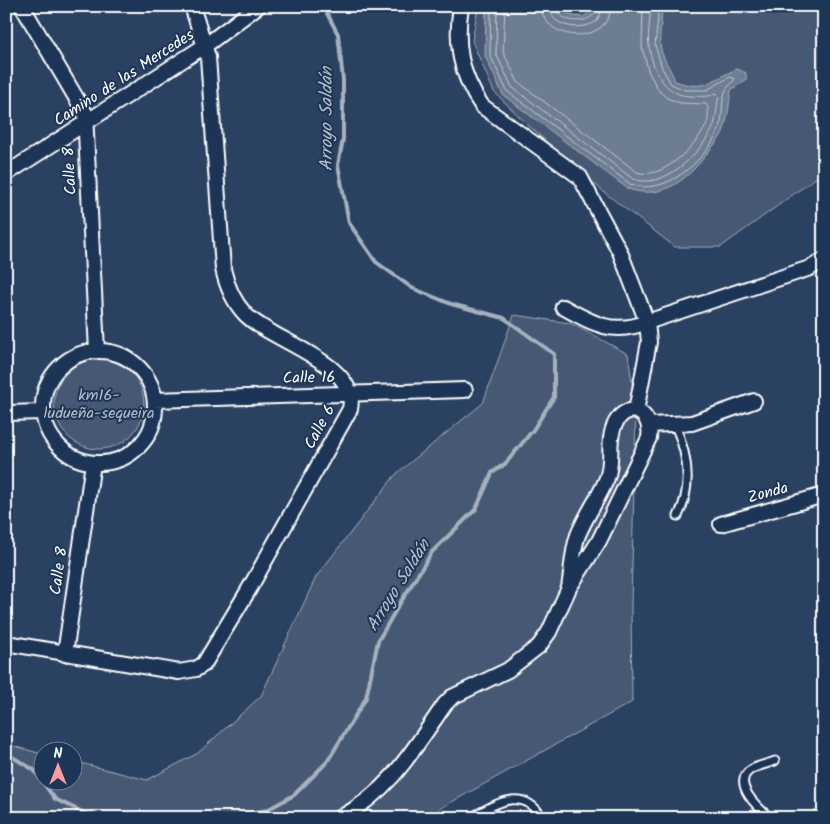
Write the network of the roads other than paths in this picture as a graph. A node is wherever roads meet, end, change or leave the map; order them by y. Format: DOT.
graph roads {
  1 [pos="22,6"];
  2 [pos="192,6"];
  3 [pos="258,6"];
  4 [pos="461,6"];
  5 [pos="206,45"];
  6 [pos="86,125"];
  7 [pos="7,174"];
  8 [pos="824,260"];
  9 [pos="563,307"];
  10 [pos="647,322"];
  11 [pos="97,351"];
  12 [pos="465,390"];
  13 [pos="351,395"];
  14 [pos="155,400"];
  15 [pos="754,400"];
  16 [pos="636,411"];
  17 [pos="43,412"];
  18 [pos="6,413"];
  19 [pos="649,426"];
  20 [pos="675,426"];
  21 [pos="612,459"];
  22 [pos="93,463"];
  23 [pos="636,468"];
  24 [pos="824,495"];
  25 [pos="678,516"];
  26 [pos="721,524"];
  27 [pos="569,588"];
  28 [pos="6,644"];
  29 [pos="65,654"];
  30 [pos="775,761"];
  31 [pos="340,818"];
  32 [pos="470,818"];
  33 [pos="543,818"];
  34 [pos="771,818"];
  1 -- 6 [label="street, Calle 8"];
  2 -- 5 [label="street, Calle 6"];
  3 -- 5 [label="street, Camino de las Mercedes"];
  4 -- 10 [label="street"];
  5 -- 6 [label="street, Camino de las Mercedes"];
  5 -- 13 [label="street, Calle 6"];
  6 -- 7 [label="street, Camino de las Mercedes"];
  6 -- 11 [label="street, Calle 8"];
  8 -- 10 [label="street"];
  9 -- 10 [label="street"];
  10 -- 16 [label="street"];
  11 -- 14 [label="street"];
  11 -- 17 [label="street"];
  12 -- 13 [label="street, Calle 16"];
  13 -- 14 [label="street, Calle 16"];
  13 -- 29 [label="street, Calle 6"];
  14 -- 22 [label="street"];
  15 -- 20 [label="street"];
  16 -- 19 [label="street"];
  16 -- 21 [label="street"];
  17 -- 18 [label="street"];
  17 -- 22 [label="street"];
  19 -- 20 [label="street"];
  19 -- 23 [label="street"];
  20 -- 25 [label="lane"];
  21 -- 23 [label="street"];
  21 -- 27 [label="street"];
  22 -- 29 [label="street, Calle 8"];
  23 -- 27 [label="street"];
  24 -- 26 [label="street, Zonda"];
  27 -- 31 [label="street"];
  28 -- 29 [label="street, Calle 6"];
  30 -- 34 [label="lane"];
  32 -- 33 [label="lane"];
}
